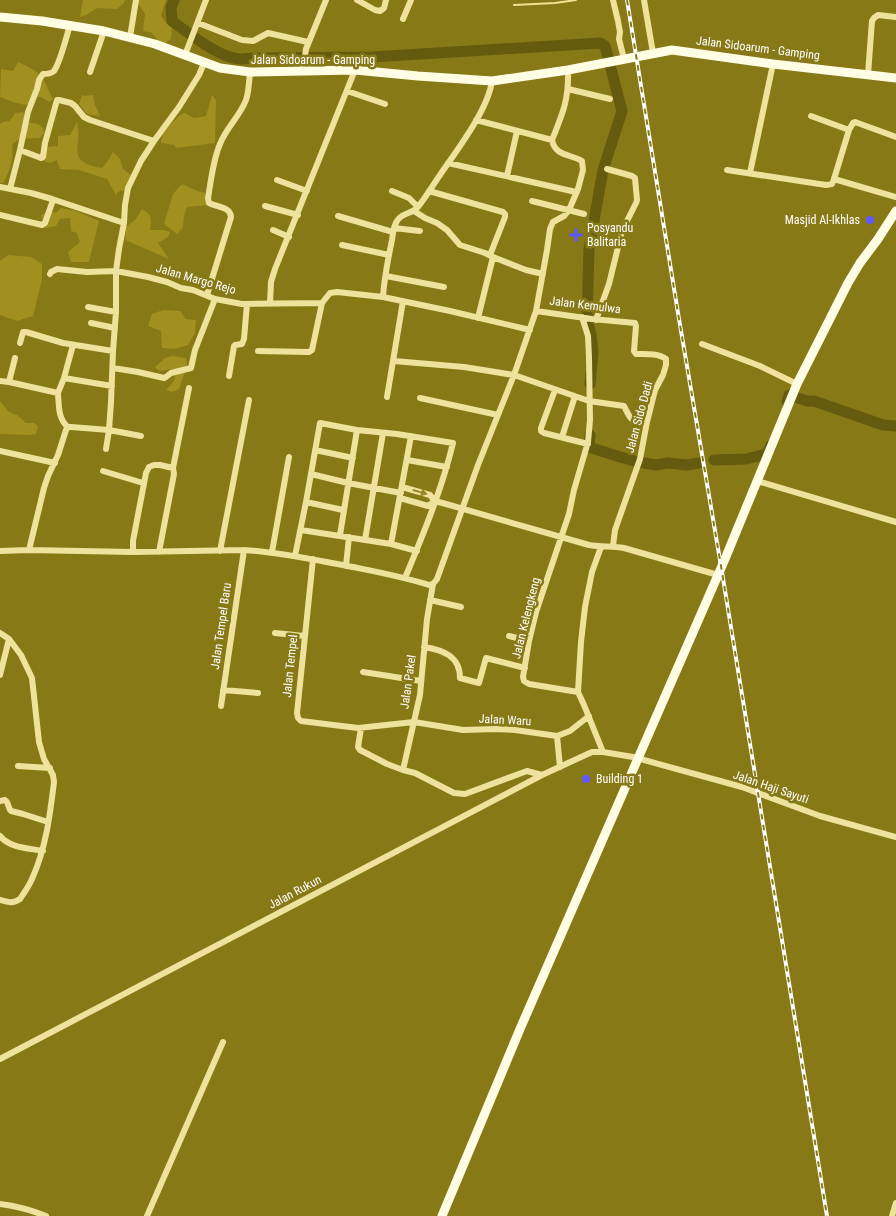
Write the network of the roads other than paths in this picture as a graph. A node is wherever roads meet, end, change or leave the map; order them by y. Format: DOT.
graph roads {
  1 [pos="136,0"];
  2 [pos="206,0"];
  3 [pos="326,0"];
  4 [pos="357,0"];
  5 [pos="386,0"];
  6 [pos="411,0"];
  7 [pos="613,0"];
  8 [pos="644,0"];
  9 [pos="0,17"];
  10 [pos="896,17"];
  11 [pos="403,19"];
  12 [pos="198,23"];
  13 [pos="70,25"];
  14 [pos="104,31"];
  15 [pos="130,37"];
  16 [pos="308,42"];
  17 [pos="653,53"];
  18 [pos="185,55"];
  19 [pos="620,59"];
  20 [pos="204,62"];
  21 [pos="773,64"];
  22 [pos="355,70"];
  23 [pos="568,70"];
  24 [pos="303,71"];
  25 [pos="90,72"];
  26 [pos="250,72"];
  27 [pos="868,74"];
  28 [pos="896,78"];
  29 [pos="492,81"];
  30 [pos="568,89"];
  31 [pos="347,91"];
  32 [pos="610,100"];
  33 [pos="385,104"];
  34 [pos="811,116"];
  35 [pos="476,120"];
  36 [pos="517,130"];
  37 [pos="849,130"];
  38 [pos="896,137"];
  39 [pos="552,140"];
  40 [pos="154,141"];
  41 [pos="20,150"];
  42 [pos="448,163"];
  43 [pos="607,169"];
  44 [pos="727,170"];
  45 [pos="750,173"];
  46 [pos="507,176"];
  47 [pos="834,179"];
  48 [pos="277,180"];
  49 [pos="0,188"];
  50 [pos="10,189"];
  51 [pos="307,191"];
  52 [pos="392,191"];
  53 [pos="429,191"];
  54 [pos="576,192"];
  55 [pos="896,197"];
  56 [pos="53,200"];
  57 [pos="532,201"];
  58 [pos="266,206"];
  59 [pos="416,209"];
  60 [pos="568,210"];
  61 [pos="896,211"];
  62 [pos="584,214"];
  63 [pos="0,215"];
  64 [pos="298,215"];
  65 [pos="338,216"];
  66 [pos="124,223"];
  67 [pos="273,230"];
  68 [pos="394,230"];
  69 [pos="420,231"];
  70 [pos="289,237"];
  71 [pos="342,245"];
  72 [pos="389,256"];
  73 [pos="491,256"];
  74 [pos="116,271"];
  75 [pos="50,274"];
  76 [pos="543,274"];
  77 [pos="386,276"];
  78 [pos="444,287"];
  79 [pos="207,296"];
  80 [pos="383,297"];
  81 [pos="215,298"];
  82 [pos="403,301"];
  83 [pos="270,303"];
  84 [pos="322,303"];
  85 [pos="247,304"];
  86 [pos="88,307"];
  87 [pos="536,311"];
  88 [pos="116,312"];
  89 [pos="582,317"];
  90 [pos="478,318"];
  91 [pos="594,319"];
  92 [pos="631,322"];
  93 [pos="91,323"];
  94 [pos="115,328"];
  95 [pos="530,330"];
  96 [pos="20,343"];
  97 [pos="702,344"];
  98 [pos="73,345"];
  99 [pos="113,351"];
  100 [pos="258,351"];
  101 [pos="15,358"];
  102 [pos="394,362"];
  103 [pos="112,368"];
  104 [pos="514,375"];
  105 [pos="229,376"];
  106 [pos="64,378"];
  107 [pos="0,381"];
  108 [pos="9,382"];
  109 [pos="112,386"];
  110 [pos="188,388"];
  111 [pos="555,390"];
  112 [pos="58,393"];
  113 [pos="794,393"];
  114 [pos="388,396"];
  115 [pos="575,396"];
  116 [pos="420,398"];
  117 [pos="249,400"];
  118 [pos="591,401"];
  119 [pos="498,415"];
  120 [pos="647,422"];
  121 [pos="68,428"];
  122 [pos="108,430"];
  123 [pos="357,430"];
  124 [pos="384,433"];
  125 [pos="142,436"];
  126 [pos="410,436"];
  127 [pos="562,437"];
  128 [pos="588,444"];
  129 [pos="106,449"];
  130 [pos="314,450"];
  131 [pos="1,451"];
  132 [pos="289,457"];
  133 [pos="352,458"];
  134 [pos="0,459"];
  135 [pos="407,460"];
  136 [pos="54,463"];
  137 [pos="447,467"];
  138 [pos="173,468"];
  139 [pos="103,471"];
  140 [pos="310,474"];
  141 [pos="757,481"];
  142 [pos="143,483"];
  143 [pos="348,483"];
  144 [pos="373,487"];
  145 [pos="401,493"];
  146 [pos="435,501"];
  147 [pos="306,502"];
  148 [pos="462,509"];
  149 [pos="343,510"];
  150 [pos="896,522"];
  151 [pos="301,530"];
  152 [pos="340,535"];
  153 [pos="349,537"];
  154 [pos="561,537"];
  155 [pos="365,540"];
  156 [pos="391,544"];
  157 [pos="613,546"];
  158 [pos="601,547"];
  159 [pos="29,550"];
  160 [pos="244,550"];
  161 [pos="0,551"];
  162 [pos="220,551"];
  163 [pos="417,551"];
  164 [pos="133,552"];
  165 [pos="159,552"];
  166 [pos="272,552"];
  167 [pos="295,556"];
  168 [pos="312,560"];
  169 [pos="346,566"];
  170 [pos="718,575"];
  171 [pos="405,578"];
  172 [pos="433,584"];
  173 [pos="430,600"];
  174 [pos="461,607"];
  175 [pos="275,633"];
  176 [pos="0,634"];
  177 [pos="304,636"];
  178 [pos="509,636"];
  179 [pos="9,639"];
  180 [pos="529,641"];
  181 [pos="424,646"];
  182 [pos="525,668"];
  183 [pos="363,672"];
  184 [pos="0,675"];
  185 [pos="421,681"];
  186 [pos="223,690"];
  187 [pos="578,692"];
  188 [pos="258,693"];
  189 [pos="221,706"];
  190 [pos="589,716"];
  191 [pos="414,722"];
  192 [pos="361,728"];
  193 [pos="557,736"];
  194 [pos="603,752"];
  195 [pos="639,758"];
  196 [pos="18,766"];
  197 [pos="560,767"];
  198 [pos="50,768"];
  199 [pos="403,770"];
  200 [pos="542,775"];
  201 [pos="0,801"];
  202 [pos="48,822"];
  203 [pos="0,836"];
  204 [pos="896,837"];
  205 [pos="43,852"];
  206 [pos="0,900"];
  207 [pos="223,1042"];
  208 [pos="0,1059"];
  209 [pos="896,1203"];
  210 [pos="0,1204"];
  211 [pos="46,1216"];
  212 [pos="147,1216"];
  213 [pos="442,1216"];
  214 [pos="892,1216"];
  1 -- 15 [label="street"];
  2 -- 12 [label="street"];
  3 -- 16 [label="street"];
  4 -- 5 [label="street"];
  6 -- 11 [label="street"];
  7 -- 19 [label="street"];
  8 -- 17 [label="street"];
  9 -- 13 [label="main road, Jalan Sidoarum - Gamping"];
  10 -- 27 [label="street"];
  12 -- 16 [label="street"];
  12 -- 18 [label="street"];
  13 -- 14 [label="main road, Jalan Sidoarum - Gamping"];
  13 -- 41 [label="street"];
  14 -- 15 [label="main road, Jalan Sidoarum - Gamping"];
  14 -- 25 [label="street"];
  15 -- 18 [label="main road, Jalan Sidoarum - Gamping"];
  16 -- 24 [label="street"];
  17 -- 19 [label="main road, Jalan Sidoarum - Gamping"];
  17 -- 21 [label="main road, Jalan Sidoarum - Gamping"];
  18 -- 20 [label="main road, Jalan Sidoarum - Gamping"];
  19 -- 23 [label="main road, Jalan Sidoarum - Gamping"];
  20 -- 26 [label="main road, Jalan Sidoarum - Gamping"];
  20 -- 40 [label="street"];
  21 -- 27 [label="main road, Jalan Sidoarum - Gamping"];
  21 -- 45 [label="street"];
  22 -- 24 [label="main road, Jalan Sidoarum - Gamping"];
  22 -- 29 [label="main road, Jalan Sidoarum - Gamping"];
  22 -- 31 [label="street"];
  23 -- 29 [label="main road, Jalan Sidoarum - Gamping"];
  23 -- 30 [label="street"];
  24 -- 26 [label="main road, Jalan Sidoarum - Gamping"];
  26 -- 79 [label="street"];
  27 -- 28 [label="main road, Jalan Sidoarum - Gamping"];
  29 -- 35 [label="street"];
  30 -- 32 [label="street"];
  30 -- 39 [label="street"];
  31 -- 33 [label="street"];
  31 -- 51 [label="street"];
  34 -- 37 [label="street"];
  35 -- 36 [label="street"];
  35 -- 42 [label="street"];
  36 -- 39 [label="street"];
  36 -- 46 [label="street"];
  37 -- 38 [label="street"];
  37 -- 47 [label="street"];
  39 -- 54 [label="street"];
  40 -- 41 [label="street"];
  40 -- 66 [label="street"];
  41 -- 50 [label="street"];
  42 -- 46 [label="street"];
  42 -- 53 [label="street"];
  43 -- 91 [label="street"];
  44 -- 45 [label="street"];
  45 -- 47 [label="street"];
  46 -- 54 [label="street"];
  47 -- 55 [label="street"];
  48 -- 51 [label="street"];
  49 -- 50 [label="street"];
  50 -- 56 [label="street"];
  51 -- 64 [label="street"];
  52 -- 59 [label="street"];
  53 -- 59 [label="street"];
  53 -- 73 [label="street"];
  54 -- 60 [label="street"];
  56 -- 63 [label="street"];
  56 -- 66 [label="street"];
  57 -- 60 [label="street"];
  58 -- 64 [label="street"];
  59 -- 68 [label="street"];
  59 -- 73 [label="street"];
  60 -- 62 [label="street"];
  60 -- 76 [label="street, Jalan Pakel"];
  61 -- 113 [label="main road"];
  64 -- 70 [label="street"];
  65 -- 68 [label="street"];
  66 -- 74 [label="street"];
  67 -- 70 [label="street"];
  68 -- 69 [label="street"];
  68 -- 72 [label="street"];
  70 -- 83 [label="street"];
  71 -- 72 [label="street"];
  72 -- 77 [label="street"];
  73 -- 76 [label="street"];
  73 -- 90 [label="street"];
  74 -- 75 [label="street, Jalan Margo Rejo"];
  74 -- 79 [label="street, Jalan Margo Rejo"];
  74 -- 88 [label="street"];
  76 -- 87 [label="street, Jalan Pakel"];
  77 -- 78 [label="street"];
  77 -- 80 [label="street"];
  79 -- 81 [label="street, Jalan Margo Rejo"];
  80 -- 82 [label="street"];
  80 -- 84 [label="street"];
  81 -- 85 [label="street, Jalan Margo Rejo"];
  81 -- 103 [label="street"];
  82 -- 90 [label="street"];
  82 -- 102 [label="street"];
  83 -- 84 [label="street, Jalan Margo Rejo"];
  83 -- 85 [label="street, Jalan Margo Rejo"];
  84 -- 100 [label="street"];
  85 -- 105 [label="street"];
  86 -- 88 [label="street"];
  87 -- 89 [label="street, Jalan Kemulwa"];
  87 -- 95 [label="street, Jalan Pakel"];
  88 -- 94 [label="street"];
  89 -- 91 [label="street, Jalan Kemulwa"];
  89 -- 118 [label="street, Jalan Kelengkeng"];
  90 -- 95 [label="street"];
  91 -- 92 [label="street, Jalan Kemulwa"];
  92 -- 120 [label="street, Jalan Sido Dadi"];
  93 -- 94 [label="street"];
  94 -- 99 [label="street"];
  95 -- 104 [label="street, Jalan Pakel"];
  96 -- 98 [label="street"];
  97 -- 113 [label="street"];
  98 -- 99 [label="street"];
  98 -- 106 [label="street"];
  99 -- 103 [label="street"];
  101 -- 108 [label="street"];
  102 -- 104 [label="street"];
  102 -- 114 [label="street"];
  103 -- 109 [label="street"];
  104 -- 111 [label="street"];
  104 -- 119 [label="street, Jalan Pakel"];
  106 -- 109 [label="street"];
  106 -- 112 [label="street"];
  107 -- 108 [label="street"];
  108 -- 112 [label="street"];
  109 -- 122 [label="street"];
  110 -- 138 [label="street"];
  111 -- 115 [label="street"];
  111 -- 127 [label="street"];
  112 -- 121 [label="street"];
  113 -- 141 [label="main road"];
  115 -- 118 [label="street"];
  115 -- 127 [label="street"];
  116 -- 119 [label="street"];
  117 -- 162 [label="street"];
  118 -- 120 [label="street"];
  118 -- 128 [label="street, Jalan Kelengkeng"];
  119 -- 148 [label="street, Jalan Pakel"];
  120 -- 157 [label="street, Jalan Sido Dadi"];
  121 -- 122 [label="street"];
  121 -- 136 [label="street"];
  122 -- 125 [label="street"];
  122 -- 129 [label="street"];
  123 -- 124 [label="street"];
  123 -- 130 [label="street"];
  123 -- 133 [label="street"];
  124 -- 126 [label="street"];
  124 -- 144 [label="street"];
  126 -- 135 [label="street"];
  126 -- 137 [label="street"];
  127 -- 128 [label="street"];
  128 -- 154 [label="street, Jalan Kelengkeng"];
  130 -- 133 [label="street"];
  130 -- 140 [label="street"];
  131 -- 134 [label="street"];
  131 -- 136 [label="street"];
  132 -- 166 [label="street"];
  133 -- 143 [label="street"];
  135 -- 137 [label="street"];
  135 -- 145 [label="street"];
  136 -- 159 [label="street"];
  137 -- 146 [label="street"];
  138 -- 142 [label="street"];
  138 -- 165 [label="street"];
  139 -- 142 [label="street"];
  140 -- 143 [label="street"];
  140 -- 147 [label="street"];
  141 -- 150 [label="street"];
  141 -- 170 [label="main road"];
  142 -- 164 [label="street"];
  143 -- 144 [label="street"];
  143 -- 149 [label="street"];
  144 -- 145 [label="street"];
  144 -- 155 [label="street"];
  145 -- 146 [label="street, one-way"];
  145 -- 146 [label="street"];
  145 -- 156 [label="street"];
  146 -- 148 [label="street"];
  146 -- 163 [label="street"];
  147 -- 149 [label="street"];
  147 -- 151 [label="street"];
  148 -- 154 [label="street"];
  148 -- 172 [label="street, Jalan Pakel"];
  149 -- 152 [label="street"];
  151 -- 152 [label="street"];
  151 -- 167 [label="street"];
  152 -- 153 [label="street"];
  153 -- 155 [label="street"];
  153 -- 169 [label="street"];
  154 -- 158 [label="street"];
  154 -- 180 [label="street, Jalan Kelengkeng"];
  155 -- 156 [label="street"];
  156 -- 163 [label="street"];
  157 -- 158 [label="street"];
  157 -- 170 [label="street"];
  158 -- 187 [label="street"];
  159 -- 161 [label="street"];
  159 -- 164 [label="street"];
  160 -- 162 [label="street"];
  160 -- 166 [label="street"];
  160 -- 186 [label="street, Jalan Tempel Baru"];
  162 -- 165 [label="street"];
  163 -- 171 [label="street"];
  164 -- 165 [label="street"];
  166 -- 167 [label="street"];
  167 -- 168 [label="street"];
  168 -- 169 [label="street"];
  168 -- 177 [label="street, Jalan Tempel"];
  169 -- 171 [label="street"];
  170 -- 195 [label="main road"];
  171 -- 172 [label="street"];
  172 -- 173 [label="street, Jalan Pakel"];
  173 -- 174 [label="street"];
  173 -- 181 [label="street, Jalan Pakel"];
  175 -- 177 [label="street"];
  176 -- 179 [label="street"];
  177 -- 192 [label="street, Jalan Tempel"];
  178 -- 180 [label="street"];
  179 -- 184 [label="street"];
  179 -- 198 [label="street"];
  180 -- 182 [label="street, Jalan Kelengkeng"];
  181 -- 182 [label="street"];
  181 -- 185 [label="street, Jalan Pakel"];
  182 -- 187 [label="street, Jalan Kelengkeng"];
  183 -- 185 [label="street"];
  185 -- 191 [label="street, Jalan Pakel"];
  186 -- 188 [label="street"];
  186 -- 189 [label="street, Jalan Tempel Baru"];
  187 -- 190 [label="street"];
  190 -- 193 [label="street"];
  190 -- 194 [label="street"];
  191 -- 192 [label="street, Jalan Tempel"];
  191 -- 193 [label="street, Jalan Waru"];
  191 -- 199 [label="street, Jalan Pakel"];
  192 -- 199 [label="street"];
  193 -- 197 [label="street"];
  194 -- 195 [label="street, Jalan Haji Sayuti"];
  194 -- 197 [label="street, Jalan Rukun"];
  195 -- 204 [label="street, Jalan Haji Sayuti"];
  195 -- 213 [label="main road"];
  196 -- 198 [label="street"];
  197 -- 200 [label="street, Jalan Rukun"];
  198 -- 202 [label="street"];
  199 -- 200 [label="street"];
  200 -- 208 [label="street, Jalan Rukun"];
  201 -- 202 [label="street"];
  202 -- 205 [label="street"];
  203 -- 205 [label="street"];
  205 -- 206 [label="street"];
  207 -- 212 [label="street"];
  209 -- 214 [label="street"];
  210 -- 211 [label="street"];
}
